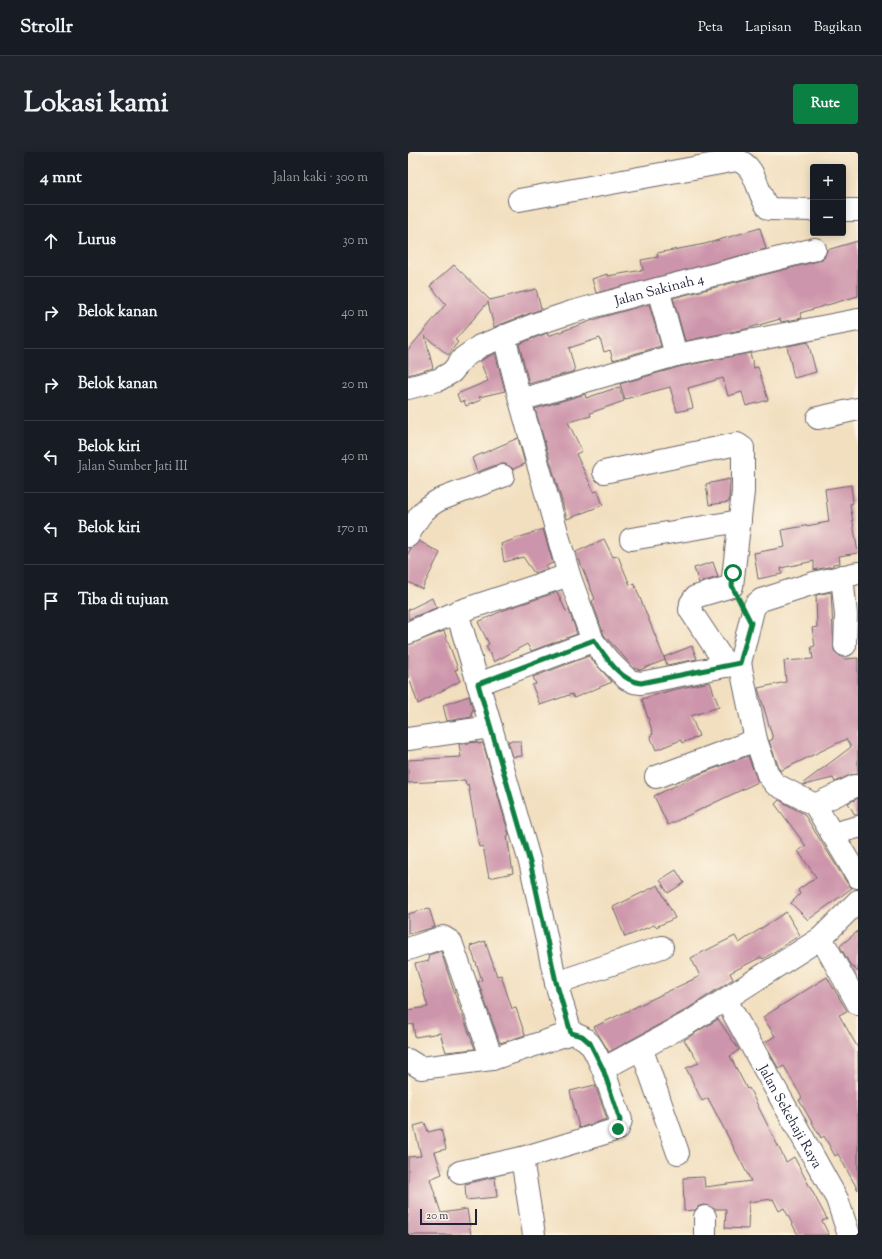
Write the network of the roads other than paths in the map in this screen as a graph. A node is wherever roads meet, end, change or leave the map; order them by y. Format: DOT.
graph roads {
  1 [pos="519,200"];
  2 [pos="810,210"];
  3 [pos="846,210"];
  4 [pos="858,210"];
  5 [pos="815,249"];
  6 [pos="658,288"];
  7 [pos="858,320"];
  8 [pos="504,336"];
  9 [pos="676,355"];
  10 [pos="408,388"];
  11 [pos="520,400"];
  12 [pos="858,408"];
  13 [pos="818,418"];
  14 [pos="604,472"];
  15 [pos="503,476"];
  16 [pos="414,510"];
  17 [pos="740,521"];
  18 [pos="408,536"];
  19 [pos="631,539"];
  20 [pos="850,574"];
  21 [pos="569,575"];
  22 [pos="732,586"];
  23 [pos="457,612"];
  24 [pos="751,623"];
  25 [pos="408,632"];
  26 [pos="594,640"];
  27 [pos="845,645"];
  28 [pos="734,664"];
  29 [pos="478,684"];
  30 [pos="491,727"];
  31 [pos="408,739"];
  32 [pos="756,740"];
  33 [pos="656,777"];
  34 [pos="855,786"];
  35 [pos="815,805"];
  36 [pos="858,827"];
  37 [pos="832,834"];
  38 [pos="858,877"];
  39 [pos="858,901"];
  40 [pos="821,938"];
  41 [pos="662,947"];
  42 [pos="408,949"];
  43 [pos="556,982"];
  44 [pos="726,1000"];
  45 [pos="858,1004"];
  46 [pos="571,1033"];
  47 [pos="642,1050"];
  48 [pos="492,1059"];
  49 [pos="408,1060"];
  50 [pos="603,1069"];
  51 [pos="678,1153"];
  52 [pos="522,1158"];
  53 [pos="460,1172"];
  54 [pos="534,1235"];
  55 [pos="849,1235"];
  1 -- 2 [label="street"];
  3 -- 4 [label="street"];
  5 -- 6 [label="street, Jalan Sakinah 4"];
  6 -- 8 [label="street, Jalan Sakinah 4"];
  6 -- 9 [label="street"];
  7 -- 9 [label="street"];
  8 -- 10 [label="street, Jalan Sakinah 4"];
  8 -- 11 [label="street"];
  9 -- 11 [label="street"];
  11 -- 21 [label="street"];
  12 -- 13 [label="street"];
  14 -- 17 [label="street"];
  15 -- 16 [label="street"];
  16 -- 18 [label="street"];
  17 -- 19 [label="street"];
  17 -- 22 [label="street"];
  20 -- 24 [label="street"];
  20 -- 27 [label="street"];
  21 -- 23 [label="street"];
  21 -- 26 [label="street"];
  22 -- 24 [label="street"];
  22 -- 28 [label="street"];
  23 -- 25 [label="street"];
  23 -- 29 [label="street"];
  24 -- 28 [label="street"];
  26 -- 28 [label="street"];
  26 -- 29 [label="street"];
  28 -- 32 [label="street"];
  29 -- 30 [label="street"];
  30 -- 31 [label="street"];
  30 -- 43 [label="street"];
  32 -- 33 [label="street"];
  32 -- 35 [label="street"];
  34 -- 35 [label="street"];
  35 -- 37 [label="street"];
  36 -- 37 [label="street"];
  37 -- 38 [label="street"];
  39 -- 40 [label="street"];
  40 -- 44 [label="street"];
  40 -- 45 [label="street"];
  41 -- 43 [label="street"];
  42 -- 48 [label="street"];
  43 -- 46 [label="street"];
  44 -- 47 [label="street"];
  44 -- 55 [label="street, Jalan Sekehaji Raya"];
  46 -- 48 [label="street"];
  46 -- 50 [label="street"];
  47 -- 50 [label="street"];
  47 -- 51 [label="street"];
  48 -- 49 [label="street"];
  50 -- 52 [label="street"];
  52 -- 53 [label="street"];
  52 -- 54 [label="street"];
}
